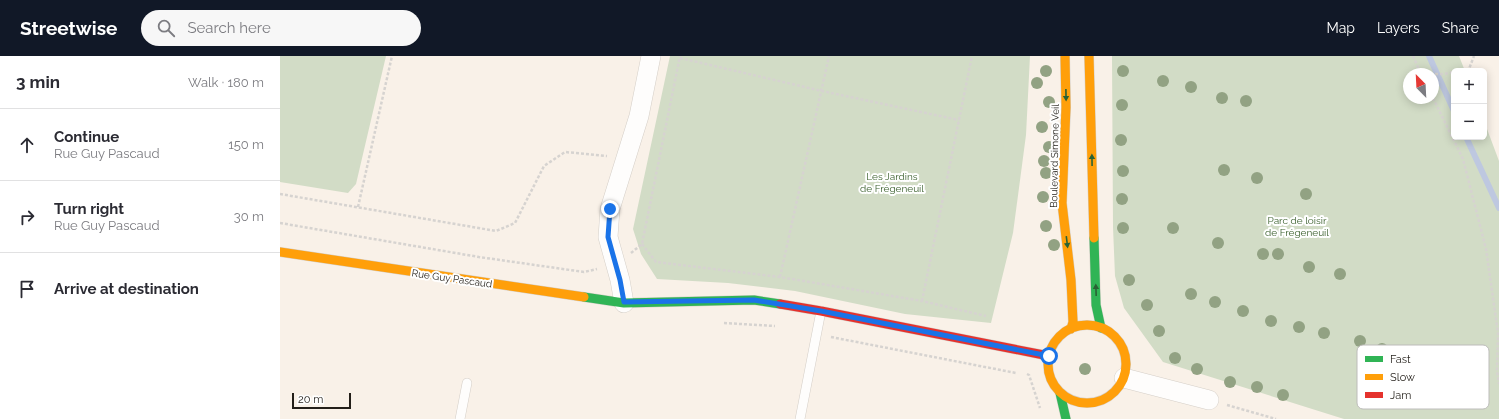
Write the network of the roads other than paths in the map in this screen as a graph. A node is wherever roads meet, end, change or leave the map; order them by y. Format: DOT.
graph roads {
  1 [pos="650,56"];
  2 [pos="1065,56"];
  3 [pos="1089,56"];
  4 [pos="280,252"];
  5 [pos="624,302"];
  6 [pos="821,311"];
  7 [pos="1101,328"];
  8 [pos="1072,329"];
  9 [pos="1049,356"];
  10 [pos="1124,378"];
  11 [pos="467,383"];
  12 [pos="1060,393"];
  13 [pos="1103,400"];
  14 [pos="1209,400"];
  15 [pos="1101,413"];
  16 [pos="460,419"];
  17 [pos="800,419"];
  18 [pos="1066,419"];
  1 -- 5 [label="street"];
  2 -- 8 [label="main road, Boulevard Simone Veil, one-way"];
  7 -- 3 [label="main road, one-way"];
  4 -- 5 [label="main road, Rue Guy Pascaud"];
  5 -- 6 [label="main road, Rue Guy Pascaud"];
  6 -- 9 [label="main road, Rue Guy Pascaud"];
  6 -- 17 [label="lane"];
  7 -- 8 [label="main road"];
  7 -- 10 [label="main road"];
  8 -- 9 [label="main road"];
  9 -- 12 [label="main road"];
  10 -- 13 [label="main road"];
  10 -- 14 [label="street"];
  11 -- 16 [label="lane"];
  12 -- 13 [label="main road"];
  12 -- 18 [label="main road"];
  13 -- 15 [label="main road"];
}
